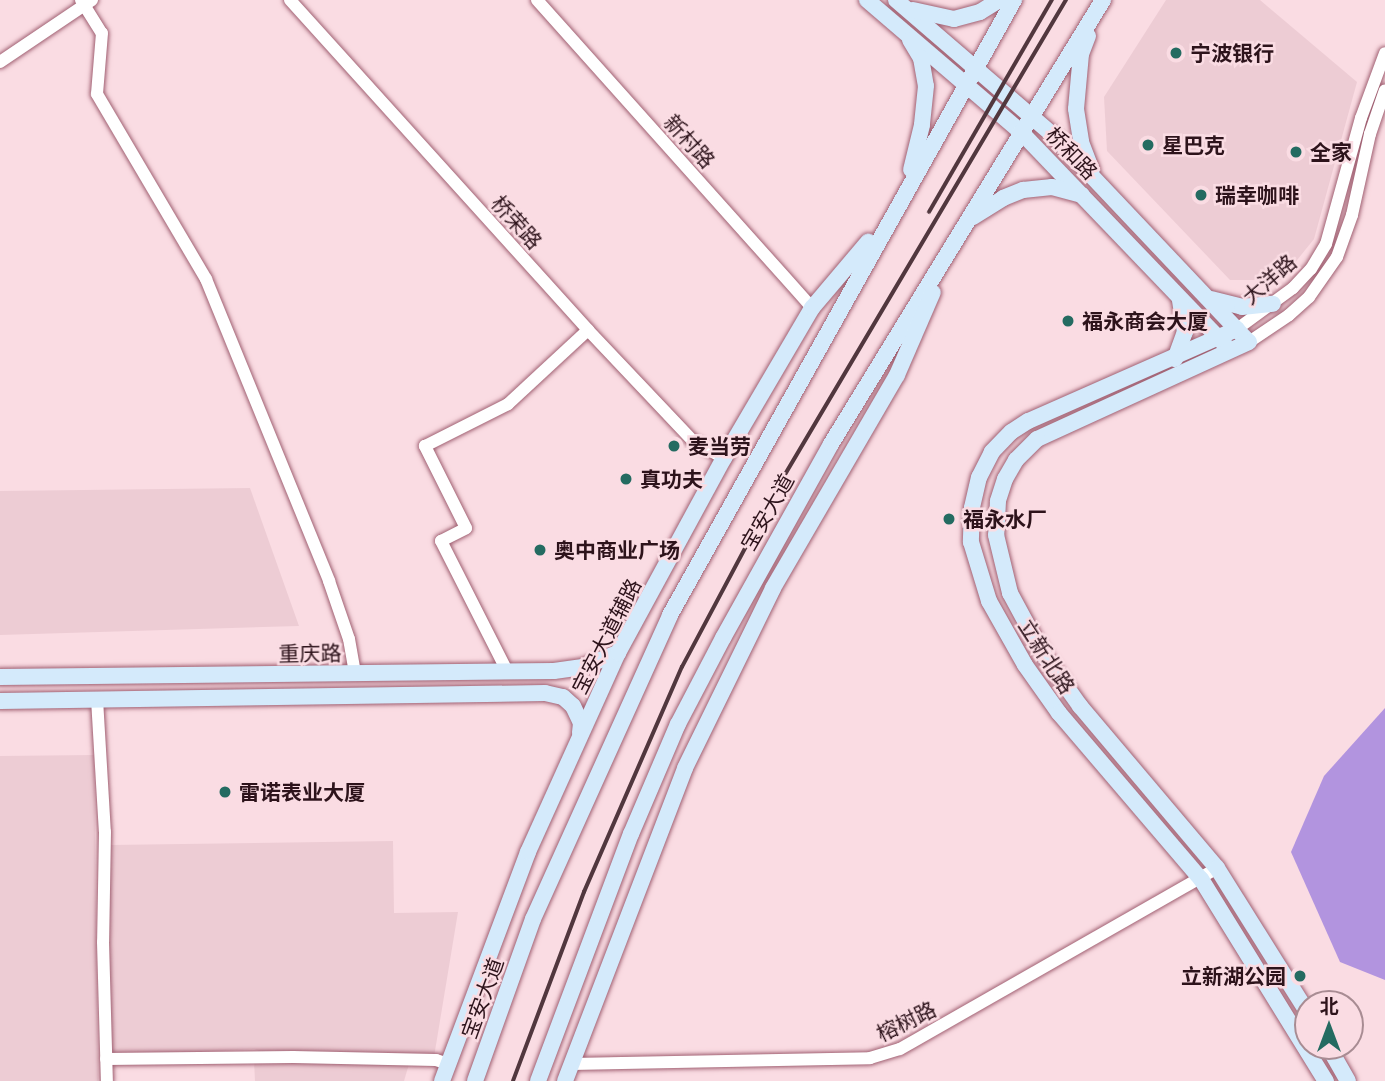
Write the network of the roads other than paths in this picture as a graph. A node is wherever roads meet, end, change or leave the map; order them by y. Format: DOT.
graph roads {
  1 [pos="289,0"];
  2 [pos="537,0"];
  3 [pos="867,0"];
  4 [pos="999,0"];
  5 [pos="1014,0"];
  6 [pos="1103,0"];
  7 [pos="86,2"];
  8 [pos="899,2"];
  9 [pos="894,23"];
  10 [pos="1384,59"];
  11 [pos="0,61"];
  12 [pos="976,67"];
  13 [pos="967,83"];
  14 [pos="1385,90"];
  15 [pos="1032,115"];
  16 [pos="1021,132"];
  17 [pos="1101,185"];
  18 [pos="907,188"];
  19 [pos="1084,196"];
  20 [pos="894,210"];
  21 [pos="966,223"];
  22 [pos="950,250"];
  23 [pos="1203,294"];
  24 [pos="1179,296"];
  25 [pos="1273,304"];
  26 [pos="812,309"];
  27 [pos="1237,329"];
  28 [pos="588,330"];
  29 [pos="1219,339"];
  30 [pos="1249,342"];
  31 [pos="1231,352"];
  32 [pos="1175,359"];
  33 [pos="724,458"];
  34 [pos="618,653"];
  35 [pos="454,671"];
  36 [pos="507,671"];
  37 [pos="355,673"];
  38 [pos="0,677"];
  39 [pos="454,694"];
  40 [pos="97,699"];
  41 [pos="0,701"];
  42 [pos="580,733"];
  43 [pos="1217,868"];
  44 [pos="1201,879"];
  45 [pos="1294,991"];
  46 [pos="106,1059"];
  47 [pos="1336,1060"];
  48 [pos="448,1063"];
  49 [pos="571,1064"];
  50 [pos="107,1081"];
  51 [pos="442,1081"];
  52 [pos="475,1081"];
  53 [pos="538,1081"];
  54 [pos="565,1081"];
  55 [pos="1326,1081"];
  56 [pos="1349,1081"];
  1 -- 28 [label="street, 桥荣路"];
  2 -- 26 [label="street, 新村路"];
  3 -- 9 [label="main road, 桥和路"];
  4 -- 8 [label="main road"];
  5 -- 12 [label="main road, 宝安大道"];
  6 -- 15 [label="main road, 宝安大道"];
  6 -- 17 [label="main road"];
  7 -- 11 [label="street"];
  7 -- 37 [label="street"];
  8 -- 12 [label="main road, 桥和路"];
  9 -- 13 [label="main road, 桥和路"];
  9 -- 18 [label="main road"];
  10 -- 25 [label="street, 大洋路"];
  12 -- 13 [label="main road, 宝安大道"];
  12 -- 15 [label="main road, 桥和路"];
  13 -- 16 [label="main road, 桥和路"];
  13 -- 18 [label="main road, 宝安大道"];
  14 -- 30 [label="street, 大洋路"];
  15 -- 16 [label="main road, 宝安大道"];
  15 -- 17 [label="main road, 桥和路"];
  16 -- 19 [label="main road, 桥和路"];
  16 -- 21 [label="main road, 宝安大道"];
  17 -- 23 [label="main road, 桥和路"];
  18 -- 20 [label="main road, 宝安大道"];
  19 -- 21 [label="main road"];
  19 -- 24 [label="main road, 桥和路"];
  20 -- 26 [label="main road, 宝安大道辅路"];
  20 -- 52 [label="main road, 宝安大道"];
  21 -- 22 [label="main road, 宝安大道"];
  22 -- 49 [label="main road"];
  22 -- 53 [label="main road, 宝安大道"];
  23 -- 25 [label="main road"];
  23 -- 27 [label="main road, 桥和路"];
  24 -- 29 [label="main road, 桥和路"];
  24 -- 32 [label="main road"];
  25 -- 27 [label="street, 大洋路"];
  26 -- 33 [label="main road, 宝安大道辅路"];
  27 -- 29 [label="main road, 立新北路"];
  27 -- 30 [label="main road, 桥和路"];
  28 -- 33 [label="street, 桥荣路"];
  28 -- 36 [label="street"];
  29 -- 31 [label="main road, 桥和路"];
  29 -- 32 [label="main road, 立新北路"];
  30 -- 31 [label="main road, 立新北路"];
  31 -- 43 [label="main road, 立新北路"];
  32 -- 44 [label="main road, 立新北路"];
  33 -- 34 [label="main road, 宝安大道辅路"];
  34 -- 36 [label="main road, 重庆路"];
  34 -- 42 [label="main road, 宝安大道辅路"];
  35 -- 36 [label="main road, 重庆路"];
  35 -- 37 [label="main road, 重庆路"];
  35 -- 39 [label="main road"];
  37 -- 38 [label="main road, 重庆路"];
  39 -- 40 [label="main road, 重庆路"];
  39 -- 42 [label="main road, 重庆路"];
  40 -- 41 [label="main road, 重庆路"];
  40 -- 46 [label="street"];
  42 -- 48 [label="main road, 宝安大道辅路"];
  43 -- 44 [label="street, 榕树路"];
  43 -- 45 [label="main road, 立新北路"];
  44 -- 49 [label="street, 榕树路"];
  44 -- 55 [label="main road, 立新北路"];
  46 -- 48 [label="street"];
  46 -- 50 [label="street"];
  47 -- 56 [label="main road"];
  48 -- 51 [label="main road, 宝安大道辅路"];
  49 -- 54 [label="main road"];
}
